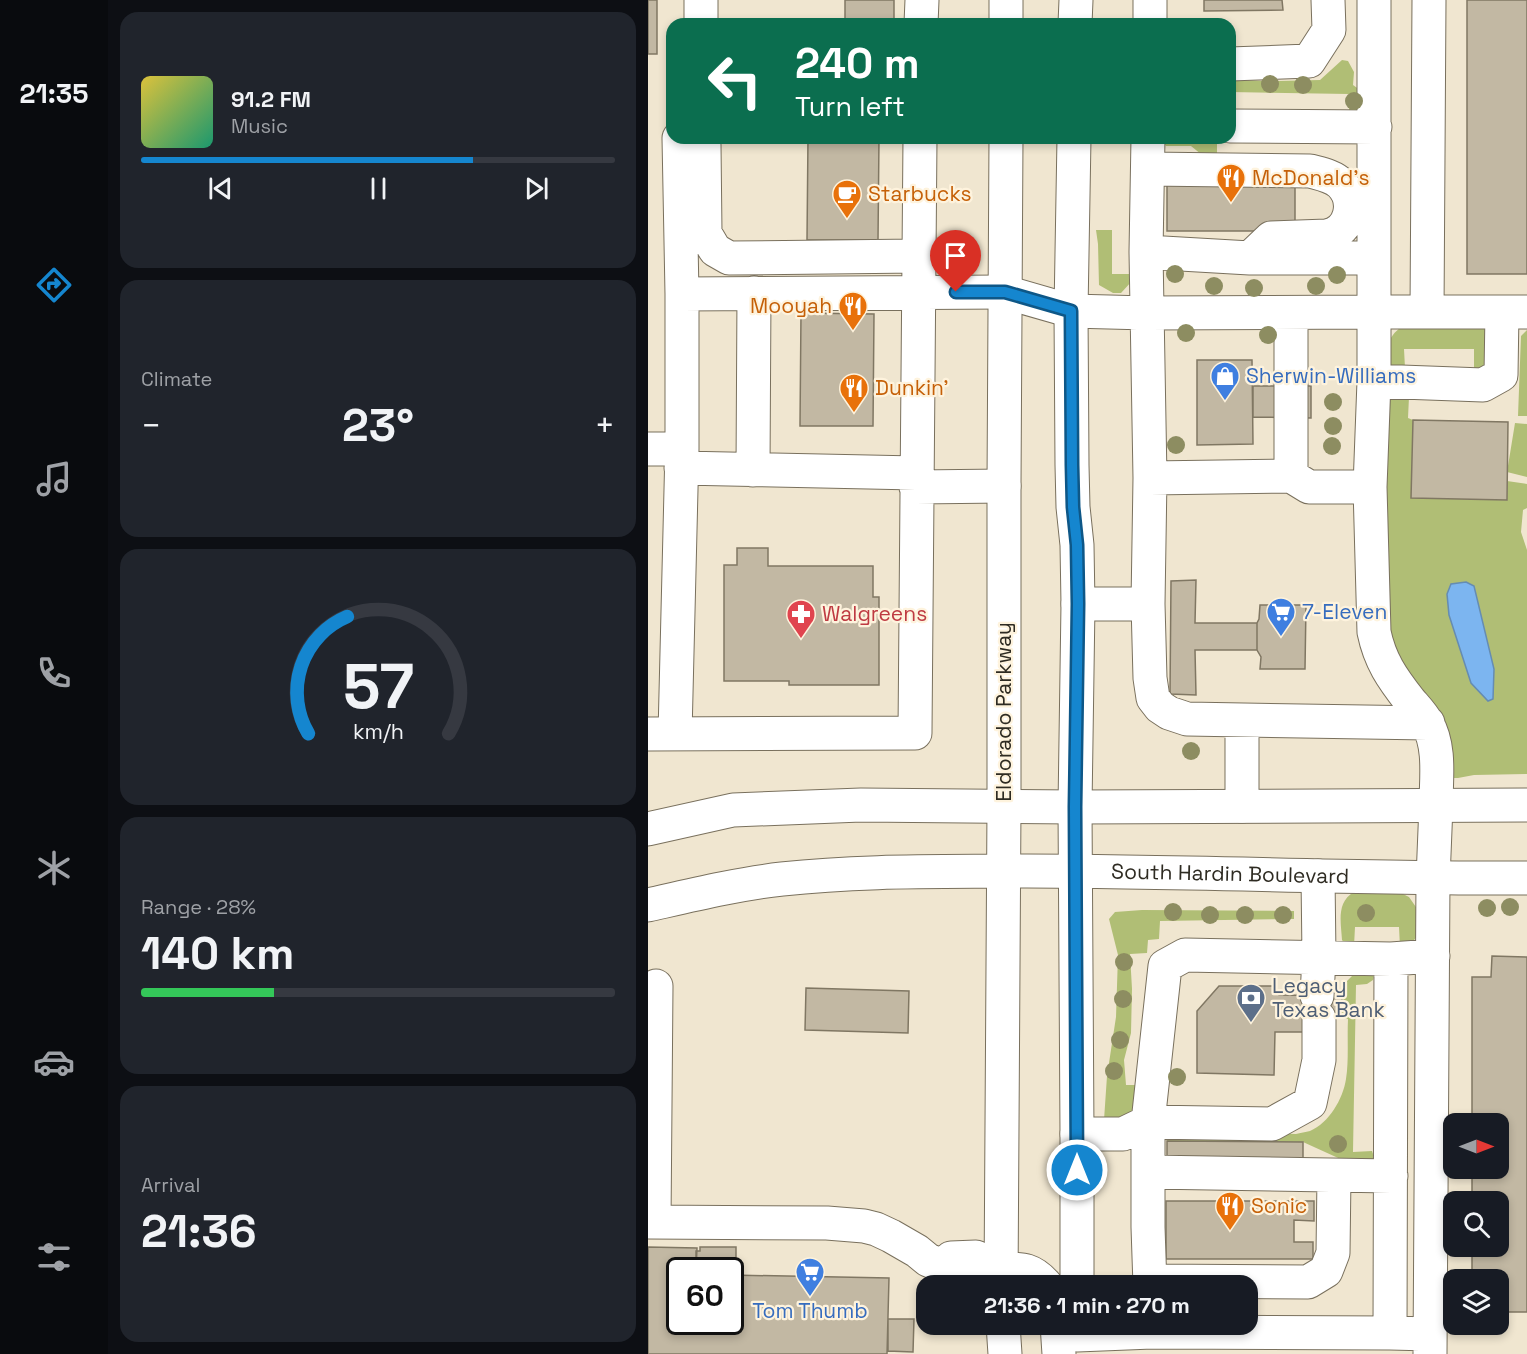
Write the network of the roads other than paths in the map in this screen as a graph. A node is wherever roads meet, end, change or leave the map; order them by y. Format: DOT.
graph roads {
  1 [pos="701,0"];
  2 [pos="922,0"];
  3 [pos="1006,0"];
  4 [pos="1076,0"];
  5 [pos="1150,0"];
  6 [pos="1328,0"];
  7 [pos="1374,0"];
  8 [pos="1429,0"];
  9 [pos="701,18"];
  10 [pos="921,18"];
  11 [pos="1006,18"];
  12 [pos="1075,18"];
  13 [pos="1150,18"];
  14 [pos="1236,64"];
  15 [pos="1236,126"];
  16 [pos="1375,127"];
  17 [pos="679,144"];
  18 [pos="704,144"];
  19 [pos="920,144"];
  20 [pos="1006,144"];
  21 [pos="1074,144"];
  22 [pos="1148,153"];
  23 [pos="1146,252"];
  24 [pos="918,256"];
  25 [pos="1250,258"];
  26 [pos="1374,258"];
  27 [pos="1005,292"];
  28 [pos="754,293"];
  29 [pos="918,293"];
  30 [pos="682,294"];
  31 [pos="1071,311"];
  32 [pos="1374,312"];
  33 [pos="1427,312"];
  34 [pos="1515,312"];
  35 [pos="1147,313"];
  36 [pos="1291,313"];
  37 [pos="1374,381"];
  38 [pos="648,449"];
  39 [pos="681,459"];
  40 [pos="753,470"];
  41 [pos="1291,476"];
  42 [pos="1150,478"];
  43 [pos="916,480"];
  44 [pos="1004,486"];
  45 [pos="1370,487"];
  46 [pos="1078,604"];
  47 [pos="1148,604"];
  48 [pos="1242,720"];
  49 [pos="1428,723"];
  50 [pos="661,734"];
  51 [pos="1436,805"];
  52 [pos="1527,805"];
  53 [pos="1004,806"];
  54 [pos="1242,806"];
  55 [pos="1075,807"];
  56 [pos="648,829"];
  57 [pos="1003,871"];
  58 [pos="1076,871"];
  59 [pos="1318,876"];
  60 [pos="1527,878"];
  61 [pos="1433,879"];
  62 [pos="648,905"];
  63 [pos="1319,957"];
  64 [pos="1433,957"];
  65 [pos="1391,958"];
  66 [pos="656,986"];
  67 [pos="1148,1122"];
  68 [pos="1077,1134"];
  69 [pos="1149,1172"];
  70 [pos="1334,1176"];
  71 [pos="1391,1176"];
  72 [pos="651,1222"];
  73 [pos="998,1275"];
  74 [pos="1001,1275"];
  75 [pos="1006,1275"];
  76 [pos="1036,1275"];
  77 [pos="1077,1275"];
  78 [pos="1150,1275"];
  79 [pos="1258,1282"];
  80 [pos="1390,1333"];
  81 [pos="1004,1335"];
  82 [pos="1152,1337"];
  83 [pos="1069,1338"];
  84 [pos="1430,1344"];
  85 [pos="1005,1354"];
  1 -- 9 [label="main road"];
  2 -- 10 [label="main road"];
  3 -- 11 [label="main road"];
  4 -- 12 [label="main road"];
  5 -- 13 [label="main road"];
  6 -- 14 [label="main road"];
  7 -- 16 [label="main road"];
  8 -- 33 [label="main road"];
  15 -- 16 [label="main road"];
  16 -- 26 [label="main road"];
  17 -- 30 [label="main road"];
  18 -- 24 [label="main road"];
  19 -- 24 [label="main road"];
  20 -- 27 [label="main road, Eldorado Parkway"];
  21 -- 31 [label="main road"];
  22 -- 23 [label="main road"];
  22 -- 25 [label="main road"];
  23 -- 25 [label="main road"];
  23 -- 35 [label="main road"];
  24 -- 29 [label="main road"];
  25 -- 26 [label="main road"];
  26 -- 32 [label="main road"];
  27 -- 29 [label="main road"];
  27 -- 31 [label="main road"];
  27 -- 44 [label="main road, Eldorado Parkway"];
  28 -- 29 [label="main road"];
  28 -- 30 [label="main road"];
  28 -- 40 [label="main road"];
  29 -- 43 [label="main road"];
  30 -- 39 [label="main road"];
  31 -- 35 [label="main road"];
  31 -- 46 [label="main road"];
  32 -- 33 [label="main road"];
  32 -- 36 [label="main road"];
  32 -- 37 [label="main road"];
  33 -- 34 [label="main road"];
  34 -- 37 [label="main road"];
  35 -- 36 [label="main road"];
  35 -- 42 [label="main road"];
  36 -- 41 [label="main road"];
  37 -- 45 [label="main road"];
  38 -- 39 [label="main road"];
  39 -- 40 [label="main road"];
  39 -- 50 [label="main road"];
  40 -- 43 [label="main road"];
  41 -- 42 [label="main road"];
  41 -- 45 [label="main road"];
  42 -- 47 [label="main road"];
  43 -- 44 [label="main road"];
  43 -- 50 [label="main road"];
  44 -- 53 [label="main road, Eldorado Parkway"];
  45 -- 49 [label="main road"];
  46 -- 47 [label="main road"];
  46 -- 55 [label="main road"];
  47 -- 48 [label="main road"];
  48 -- 49 [label="main road"];
  48 -- 54 [label="main road"];
  49 -- 51 [label="main road"];
  51 -- 52 [label="main road"];
  51 -- 54 [label="main road"];
  51 -- 61 [label="main road"];
  53 -- 55 [label="main road"];
  53 -- 56 [label="main road"];
  53 -- 57 [label="main road, Eldorado Parkway"];
  54 -- 55 [label="main road"];
  55 -- 58 [label="main road"];
  57 -- 58 [label="main road, South Hardin Boulevard"];
  57 -- 62 [label="main road, South Hardin Boulevard"];
  57 -- 74 [label="main road, Eldorado Parkway"];
  58 -- 59 [label="main road, South Hardin Boulevard"];
  58 -- 68 [label="main road"];
  59 -- 61 [label="main road, South Hardin Boulevard"];
  59 -- 63 [label="main road"];
  60 -- 61 [label="main road, South Hardin Boulevard"];
  61 -- 64 [label="main road"];
  63 -- 65 [label="main road"];
  63 -- 67 [label="main road"];
  63 -- 67 [label="main road"];
  64 -- 65 [label="main road"];
  64 -- 84 [label="main road"];
  65 -- 71 [label="main road"];
  66 -- 72 [label="main road"];
  67 -- 68 [label="main road"];
  67 -- 69 [label="main road"];
  68 -- 77 [label="main road"];
  69 -- 70 [label="main road"];
  69 -- 78 [label="main road"];
  70 -- 71 [label="main road"];
  70 -- 79 [label="main road"];
  71 -- 80 [label="main road"];
  72 -- 73 [label="main road"];
  75 -- 76 [label="main road"];
  80 -- 82 [label="main road"];
  80 -- 84 [label="main road"];
  81 -- 85 [label="main road"];
  82 -- 83 [label="main road"];
}
